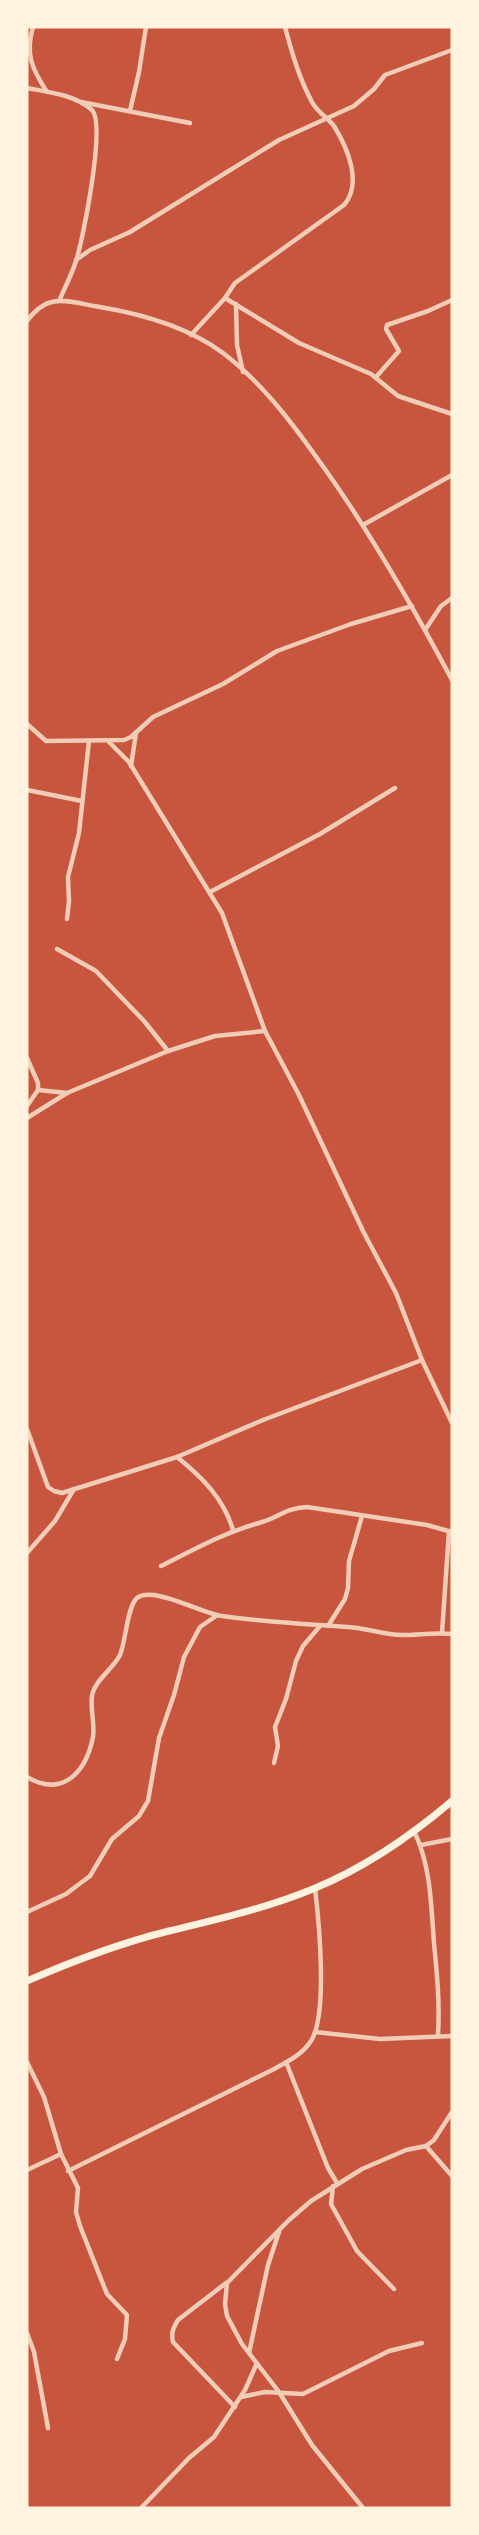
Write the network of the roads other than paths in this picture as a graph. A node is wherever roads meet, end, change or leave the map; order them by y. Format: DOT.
graph roads {
  1 [pos="33,27"];
  2 [pos="146,27"];
  3 [pos="285,27"];
  4 [pos="452,50"];
  5 [pos="27,88"];
  6 [pos="47,92"];
  7 [pos="79,101"];
  8 [pos="130,111"];
  9 [pos="326,120"];
  10 [pos="190,123"];
  11 [pos="76,260"];
  12 [pos="225,298"];
  13 [pos="60,299"];
  14 [pos="452,300"];
  15 [pos="236,304"];
  16 [pos="27,321"];
  17 [pos="191,335"];
  18 [pos="243,372"];
  19 [pos="376,377"];
  20 [pos="452,414"];
  21 [pos="452,475"];
  22 [pos="363,525"];
  23 [pos="452,598"];
  24 [pos="412,606"];
  25 [pos="425,630"];
  26 [pos="452,680"];
  27 [pos="27,724"];
  28 [pos="136,733"];
  29 [pos="89,741"];
  30 [pos="110,742"];
  31 [pos="131,766"];
  32 [pos="395,788"];
  33 [pos="27,790"];
  34 [pos="82,801"];
  35 [pos="210,892"];
  36 [pos="67,919"];
  37 [pos="57,949"];
  38 [pos="266,1031"];
  39 [pos="168,1051"];
  40 [pos="27,1058"];
  41 [pos="38,1090"];
  42 [pos="67,1093"];
  43 [pos="27,1106"];
  44 [pos="27,1118"];
  45 [pos="422,1360"];
  46 [pos="452,1423"];
  47 [pos="27,1429"];
  48 [pos="177,1457"];
  49 [pos="74,1490"];
  50 [pos="362,1516"];
  51 [pos="233,1530"];
  52 [pos="450,1531"];
  53 [pos="27,1553"];
  54 [pos="161,1566"];
  55 [pos="217,1616"];
  56 [pos="320,1626"];
  57 [pos="328,1626"];
  58 [pos="442,1633"];
  59 [pos="452,1634"];
  60 [pos="274,1763"];
  61 [pos="27,1777"];
  62 [pos="452,1801"];
  63 [pos="414,1830"];
  64 [pos="452,1839"];
  65 [pos="421,1845"];
  66 [pos="315,1888"];
  67 [pos="27,1912"];
  68 [pos="27,1981"];
  69 [pos="315,2032"];
  70 [pos="438,2035"];
  71 [pos="452,2036"];
  72 [pos="27,2062"];
  73 [pos="286,2062"];
  74 [pos="452,2112"];
  75 [pos="426,2146"];
  76 [pos="61,2154"];
  77 [pos="27,2170"];
  78 [pos="68,2170"];
  79 [pos="452,2176"];
  80 [pos="335,2185"];
  81 [pos="280,2229"];
  82 [pos="226,2283"];
  83 [pos="394,2289"];
  84 [pos="27,2333"];
  85 [pos="422,2343"];
  86 [pos="249,2354"];
  87 [pos="117,2359"];
  88 [pos="257,2363"];
  89 [pos="279,2392"];
  90 [pos="241,2397"];
  91 [pos="235,2407"];
  92 [pos="48,2428"];
  93 [pos="141,2508"];
  94 [pos="363,2508"];
  1 -- 6 [label="street"];
  2 -- 8 [label="street"];
  3 -- 9 [label="street"];
  4 -- 9 [label="street"];
  5 -- 6 [label="street"];
  6 -- 7 [label="street"];
  7 -- 8 [label="street"];
  7 -- 11 [label="street"];
  8 -- 10 [label="street"];
  9 -- 11 [label="street"];
  9 -- 12 [label="street"];
  11 -- 13 [label="street"];
  12 -- 15 [label="street"];
  12 -- 17 [label="street"];
  13 -- 16 [label="street"];
  13 -- 17 [label="street"];
  14 -- 19 [label="street"];
  15 -- 18 [label="street"];
  15 -- 19 [label="street"];
  17 -- 18 [label="street"];
  18 -- 22 [label="street"];
  19 -- 20 [label="street"];
  21 -- 22 [label="street"];
  22 -- 24 [label="street"];
  23 -- 25 [label="street"];
  24 -- 25 [label="street"];
  24 -- 28 [label="street"];
  25 -- 26 [label="street"];
  27 -- 29 [label="street"];
  28 -- 30 [label="street"];
  28 -- 31 [label="street"];
  29 -- 30 [label="street"];
  29 -- 34 [label="street"];
  30 -- 31 [label="street"];
  31 -- 35 [label="street"];
  32 -- 35 [label="street"];
  33 -- 34 [label="street"];
  34 -- 36 [label="street"];
  35 -- 38 [label="street"];
  37 -- 39 [label="street"];
  38 -- 39 [label="street"];
  38 -- 45 [label="street"];
  39 -- 42 [label="street"];
  40 -- 41 [label="street"];
  41 -- 42 [label="street"];
  41 -- 43 [label="street"];
  42 -- 44 [label="street"];
  45 -- 46 [label="street"];
  45 -- 48 [label="street"];
  47 -- 49 [label="street"];
  48 -- 49 [label="street"];
  48 -- 51 [label="street"];
  49 -- 53 [label="street"];
  50 -- 51 [label="street"];
  50 -- 52 [label="street"];
  50 -- 57 [label="street"];
  51 -- 54 [label="street"];
  52 -- 58 [label="street"];
  55 -- 56 [label="street"];
  55 -- 61 [label="street"];
  55 -- 67 [label="street"];
  56 -- 57 [label="street"];
  56 -- 60 [label="street"];
  57 -- 58 [label="street"];
  58 -- 59 [label="street"];
  62 -- 63 [label="main road"];
  63 -- 65 [label="street"];
  63 -- 66 [label="main road"];
  64 -- 65 [label="street"];
  65 -- 70 [label="street"];
  66 -- 68 [label="main road"];
  66 -- 69 [label="street"];
  69 -- 70 [label="street"];
  69 -- 73 [label="street"];
  70 -- 71 [label="street"];
  72 -- 76 [label="street"];
  73 -- 78 [label="street"];
  73 -- 80 [label="street"];
  74 -- 75 [label="street"];
  75 -- 79 [label="street"];
  75 -- 80 [label="street"];
  76 -- 77 [label="street"];
  76 -- 78 [label="street"];
  78 -- 87 [label="street"];
  80 -- 81 [label="street"];
  80 -- 83 [label="street"];
  81 -- 82 [label="street"];
  81 -- 86 [label="street"];
  82 -- 86 [label="street"];
  82 -- 91 [label="street"];
  84 -- 92 [label="street"];
  85 -- 89 [label="street"];
  86 -- 88 [label="street"];
  88 -- 89 [label="street"];
  88 -- 90 [label="street"];
  89 -- 90 [label="street"];
  89 -- 94 [label="street"];
  90 -- 91 [label="street"];
  91 -- 93 [label="street"];
}
